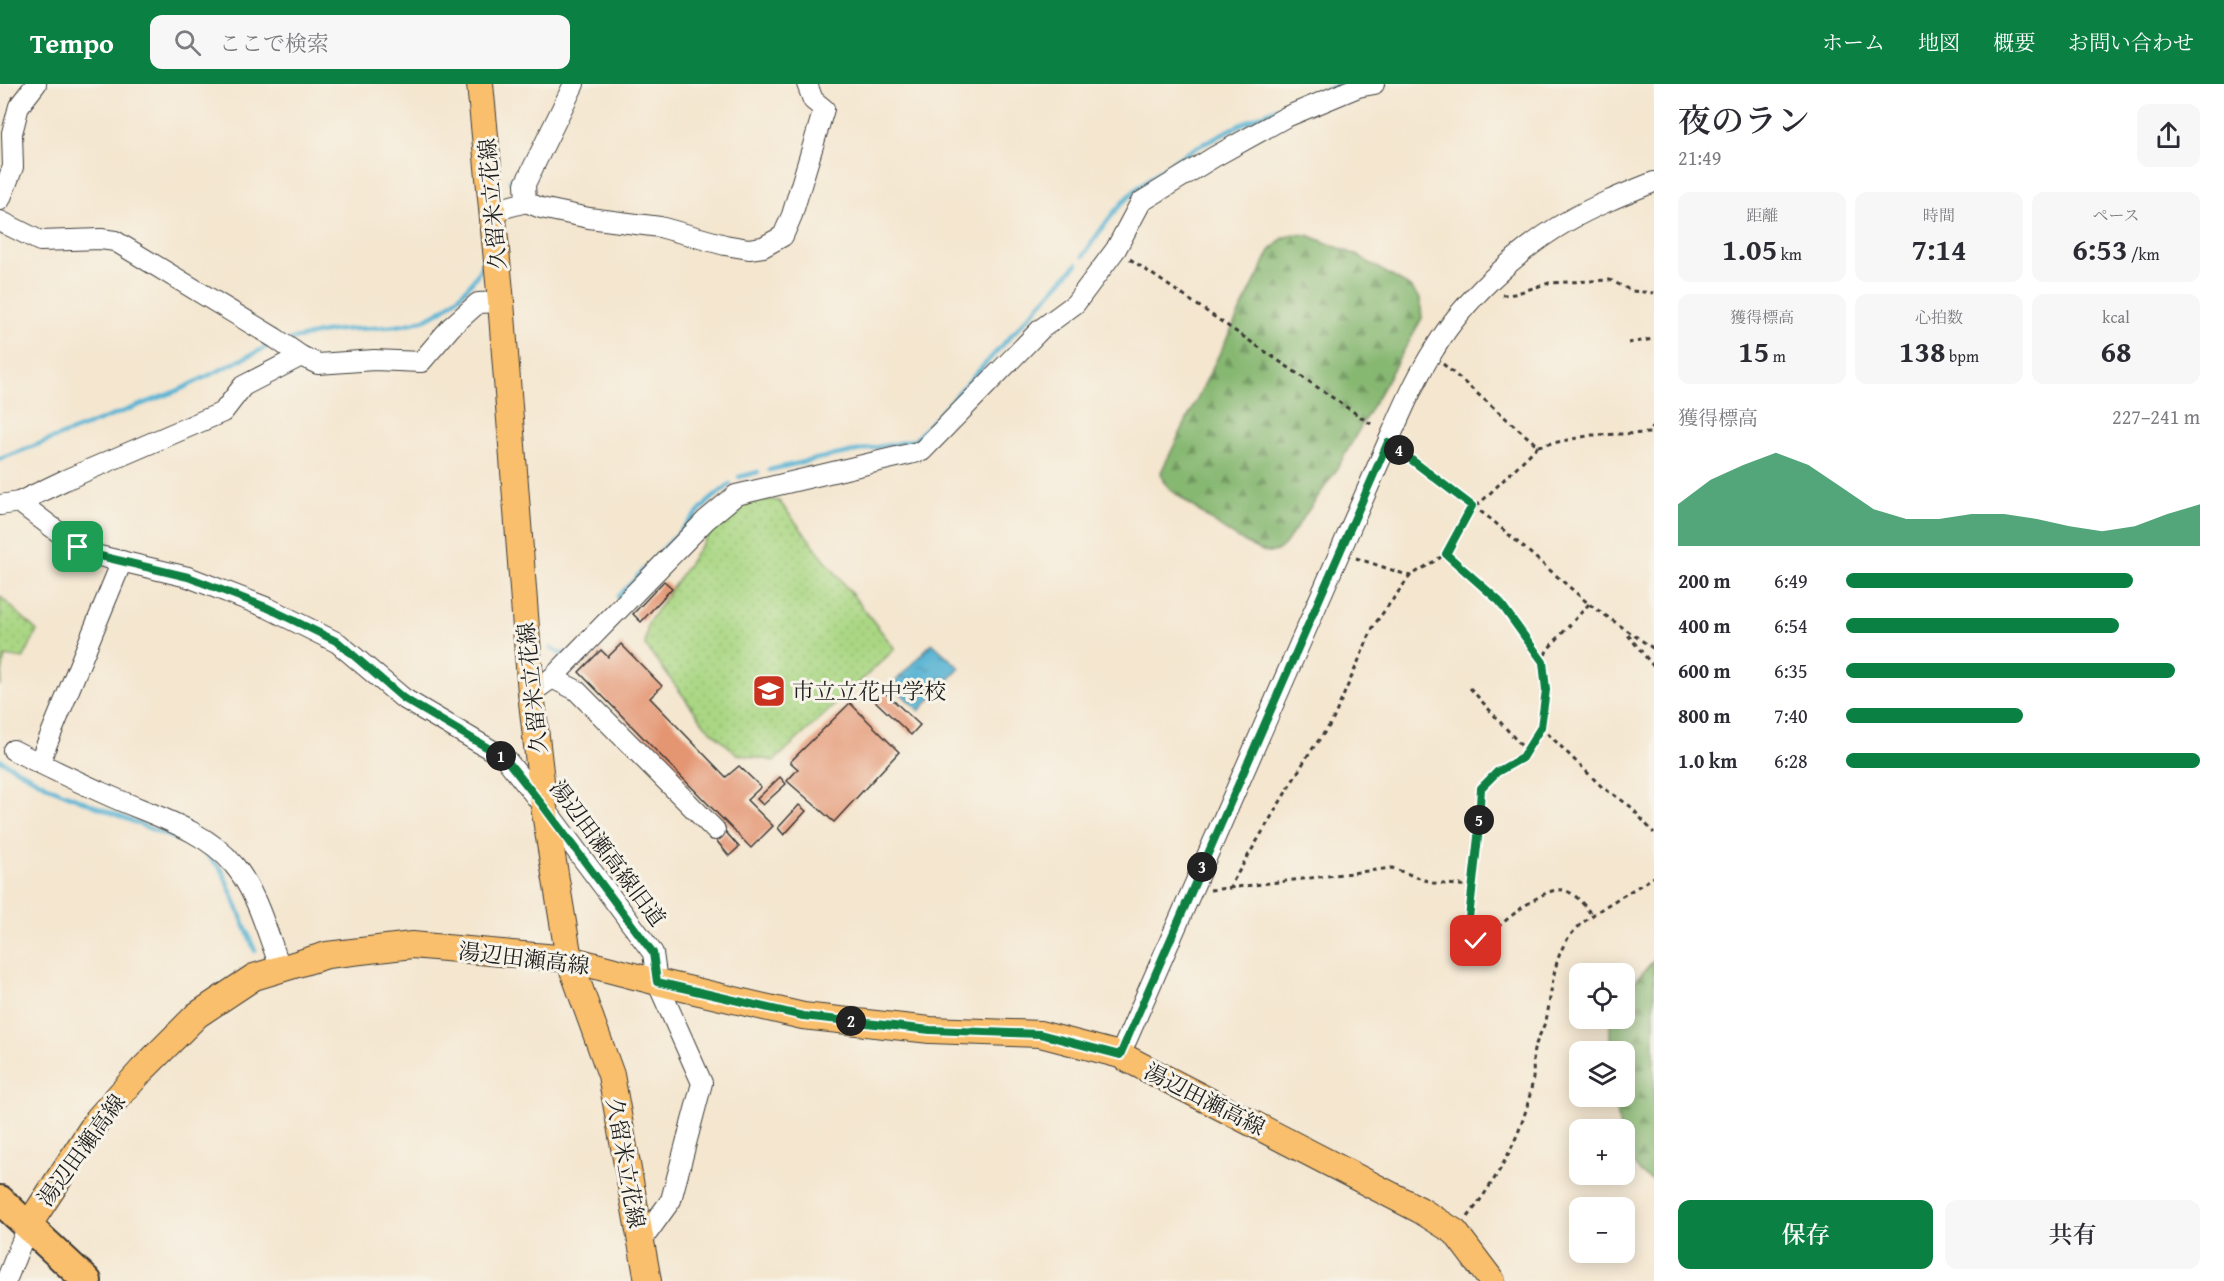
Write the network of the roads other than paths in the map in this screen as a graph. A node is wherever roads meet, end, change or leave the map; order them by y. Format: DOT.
graph roads {
  1 [pos="36,84"];
  2 [pos="574,84"];
  3 [pos="807,84"];
  4 [pos="479,85"];
  5 [pos="1362,85"];
  6 [pos="1654,183"];
  7 [pos="0,200"];
  8 [pos="526,202"];
  9 [pos="493,211"];
  10 [pos="0,221"];
  11 [pos="501,302"];
  12 [pos="301,356"];
  13 [pos="10,503"];
  14 [pos="122,561"];
  15 [pos="552,678"];
  16 [pos="531,693"];
  17 [pos="13,750"];
  18 [pos="39,763"];
  19 [pos="544,807"];
  20 [pos="715,830"];
  21 [pos="569,959"];
  22 [pos="281,969"];
  23 [pos="657,982"];
  24 [pos="1120,1055"];
  25 [pos="0,1200"];
  26 [pos="28,1226"];
  27 [pos="640,1243"];
  28 [pos="6,1281"];
  29 [pos="87,1281"];
  30 [pos="648,1281"];
  31 [pos="1492,1281"];
  1 -- 7 [label="street"];
  2 -- 8 [label="street"];
  3 -- 8 [label="street"];
  4 -- 9 [label="main road, 久留米立花線"];
  5 -- 15 [label="street"];
  6 -- 24 [label="street"];
  8 -- 9 [label="street"];
  9 -- 11 [label="main road, 久留米立花線"];
  10 -- 12 [label="street"];
  11 -- 12 [label="street"];
  11 -- 16 [label="main road, 久留米立花線"];
  12 -- 13 [label="street"];
  13 -- 14 [label="street, 湯辺田瀬高線旧道"];
  14 -- 18 [label="street"];
  14 -- 19 [label="street, 湯辺田瀬高線旧道"];
  15 -- 16 [label="street"];
  15 -- 20 [label="street"];
  16 -- 19 [label="main road, 久留米立花線"];
  17 -- 18 [label="street"];
  18 -- 22 [label="street"];
  19 -- 21 [label="main road, 久留米立花線"];
  19 -- 23 [label="street, 湯辺田瀬高線旧道"];
  21 -- 22 [label="main road, 湯辺田瀬高線"];
  21 -- 23 [label="main road, 湯辺田瀬高線"];
  21 -- 27 [label="main road, 久留米立花線"];
  22 -- 26 [label="main road, 湯辺田瀬高線"];
  23 -- 24 [label="main road, 湯辺田瀬高線"];
  23 -- 27 [label="street, 湯辺田瀬高線旧道"];
  24 -- 31 [label="main road, 湯辺田瀬高線"];
  25 -- 26 [label="highway"];
  26 -- 28 [label="street"];
  26 -- 29 [label="highway"];
  27 -- 30 [label="main road, 久留米立花線"];
}
